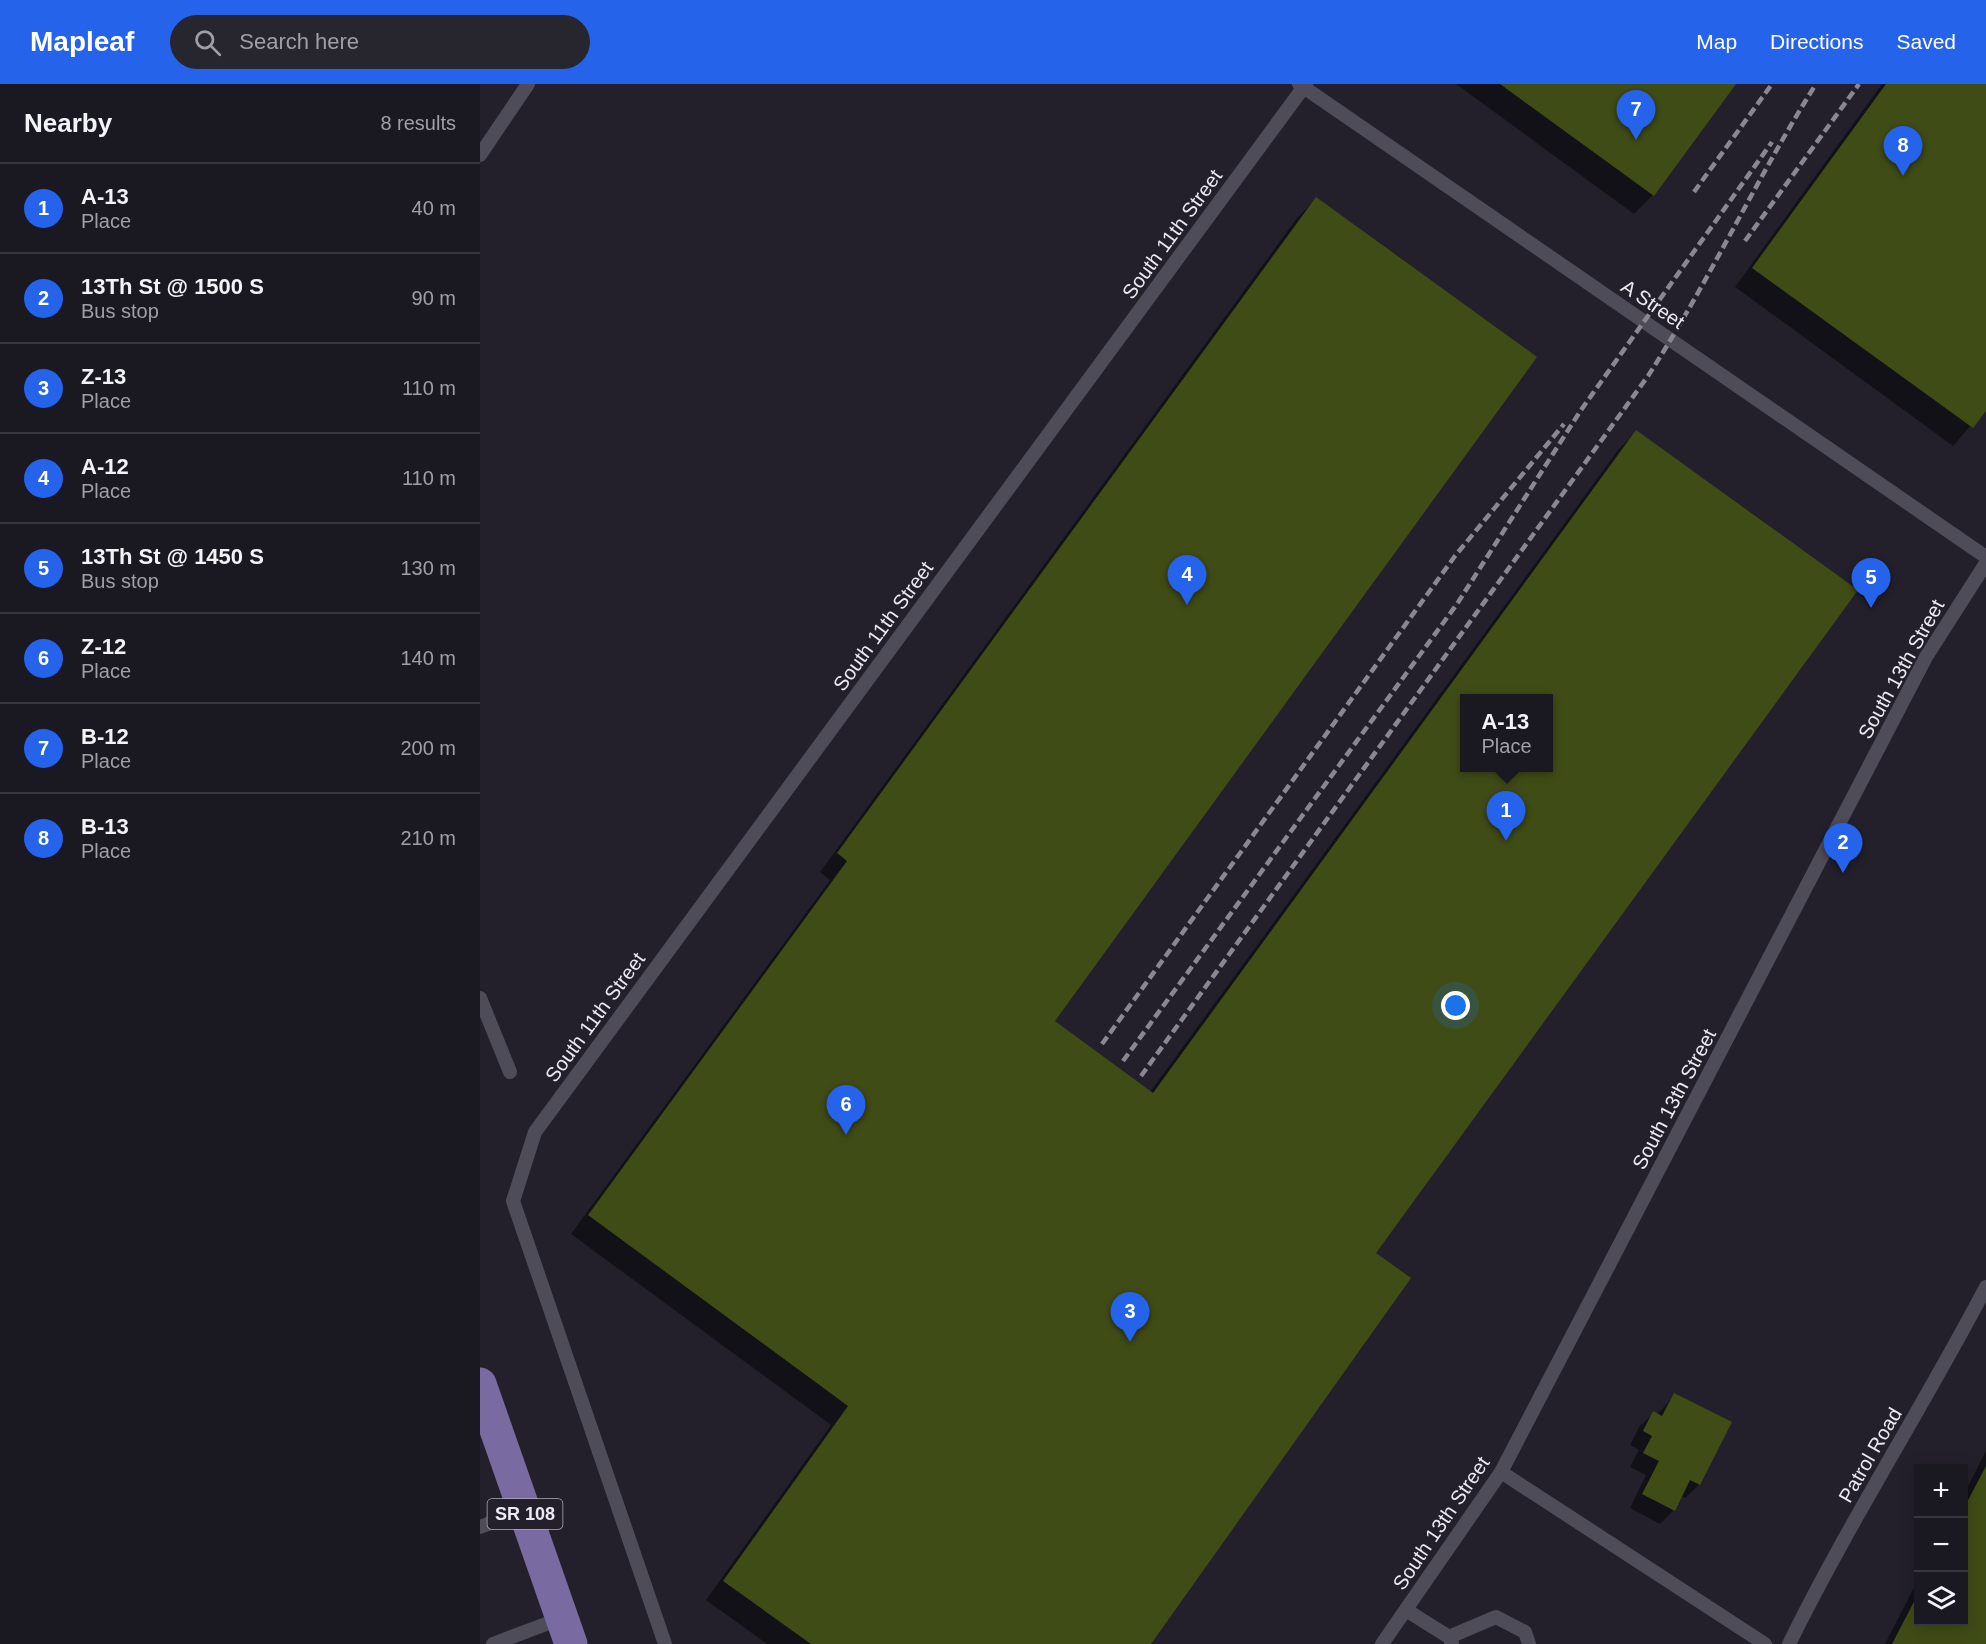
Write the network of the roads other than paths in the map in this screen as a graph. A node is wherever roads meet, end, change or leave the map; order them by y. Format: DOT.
graph roads {
  1 [pos="528,84"];
  2 [pos="1303,85"];
  3 [pos="480,154"];
  4 [pos="1986,557"];
  5 [pos="1986,563"];
  6 [pos="480,998"];
  7 [pos="510,1072"];
  8 [pos="1986,1287"];
  9 [pos="480,1384"];
  10 [pos="1501,1472"];
  11 [pos="524,1510"];
  12 [pos="480,1527"];
  13 [pos="1406,1610"];
  14 [pos="567,1631"];
  15 [pos="1451,1640"];
  16 [pos="494,1644"];
  17 [pos="665,1644"];
  18 [pos="1382,1644"];
  19 [pos="1529,1644"];
  20 [pos="1765,1644"];
  21 [pos="1789,1644"];
  1 -- 3 [label="lane"];
  2 -- 4 [label="lane, A Street"];
  2 -- 17 [label="lane, South 11th Street"];
  5 -- 10 [label="lane, South 13th Street"];
  6 -- 7 [label="lane"];
  8 -- 21 [label="lane, Patrol Road"];
  9 -- 11 [label="main road, SR 108"];
  10 -- 13 [label="lane, South 13th Street"];
  10 -- 20 [label="lane"];
  11 -- 12 [label="lane"];
  11 -- 14 [label="main road, SR 108"];
  13 -- 15 [label="lane"];
  13 -- 18 [label="lane, South 13th Street"];
  14 -- 16 [label="lane"];
  15 -- 19 [label="lane"];
}
